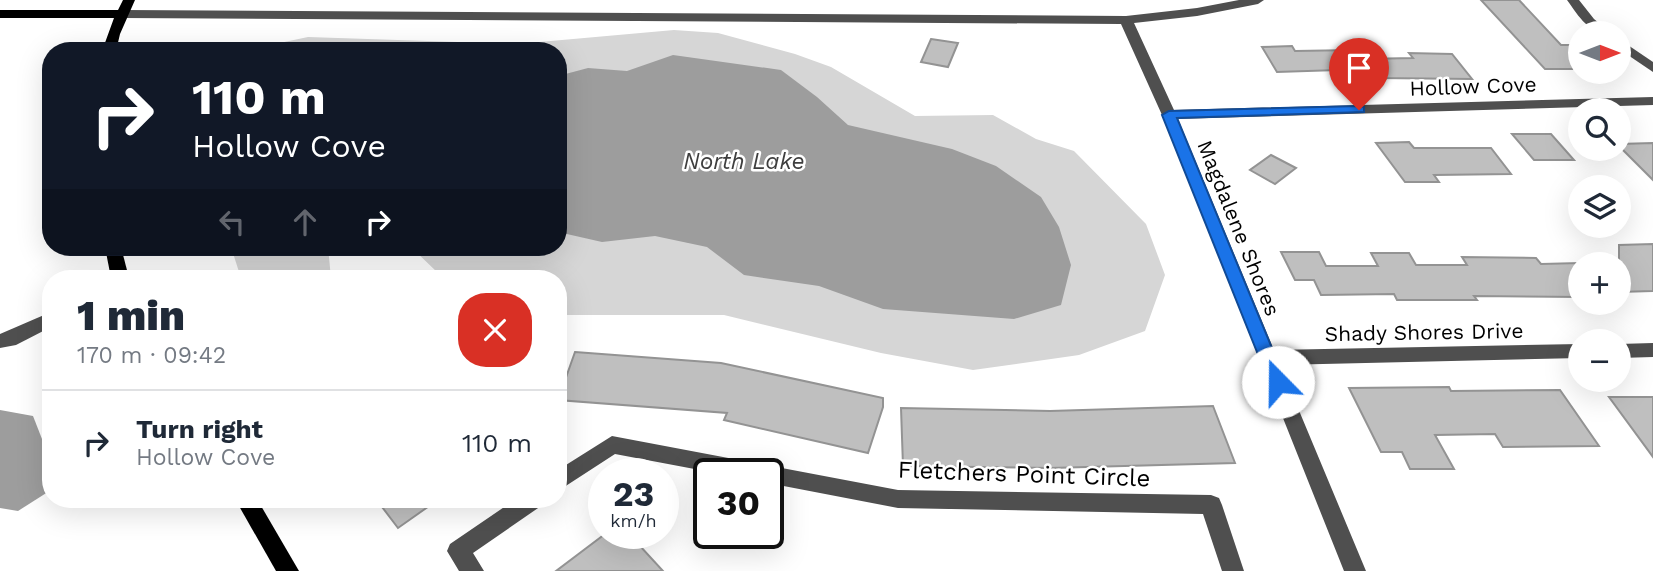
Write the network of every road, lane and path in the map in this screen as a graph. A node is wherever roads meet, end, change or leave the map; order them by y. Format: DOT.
graph roads {
  1 [pos="129,0"];
  2 [pos="1258,0"];
  3 [pos="1573,0"];
  4 [pos="0,14"];
  5 [pos="123,14"];
  6 [pos="1126,20"];
  7 [pos="1588,21"];
  8 [pos="112,42"];
  9 [pos="1631,52"];
  10 [pos="1653,68"];
  11 [pos="1653,101"];
  12 [pos="1169,115"];
  13 [pos="42,324"];
  14 [pos="0,341"];
  15 [pos="1653,350"];
  16 [pos="1568,351"];
  17 [pos="1631,351"];
  18 [pos="1268,358"];
  19 [pos="693,460"];
  20 [pos="567,476"];
  21 [pos="784,477"];
  22 [pos="251,508"];
  23 [pos="520,508"];
  24 [pos="288,571"];
  25 [pos="473,571"];
  26 [pos="1233,571"];
  27 [pos="1355,571"];
  1 -- 5 [label="main road"];
  2 -- 6 [label="street"];
  3 -- 7 [label="street"];
  4 -- 5 [label="main road"];
  5 -- 6 [label="street"];
  5 -- 8 [label="main road"];
  6 -- 12 [label="street, Magdalene Shores"];
  9 -- 10 [label="street"];
  11 -- 12 [label="street, Hollow Cove"];
  12 -- 18 [label="street, Magdalene Shores"];
  13 -- 14 [label="street"];
  15 -- 17 [label="street"];
  16 -- 18 [label="street, Shady Shores Drive"];
  18 -- 27 [label="street, Magdalene Shores"];
  19 -- 20 [label="street, Fletchers Point Circle"];
  21 -- 26 [label="street, Fletchers Point Circle"];
  22 -- 24 [label="main road"];
  23 -- 25 [label="street"];
}
